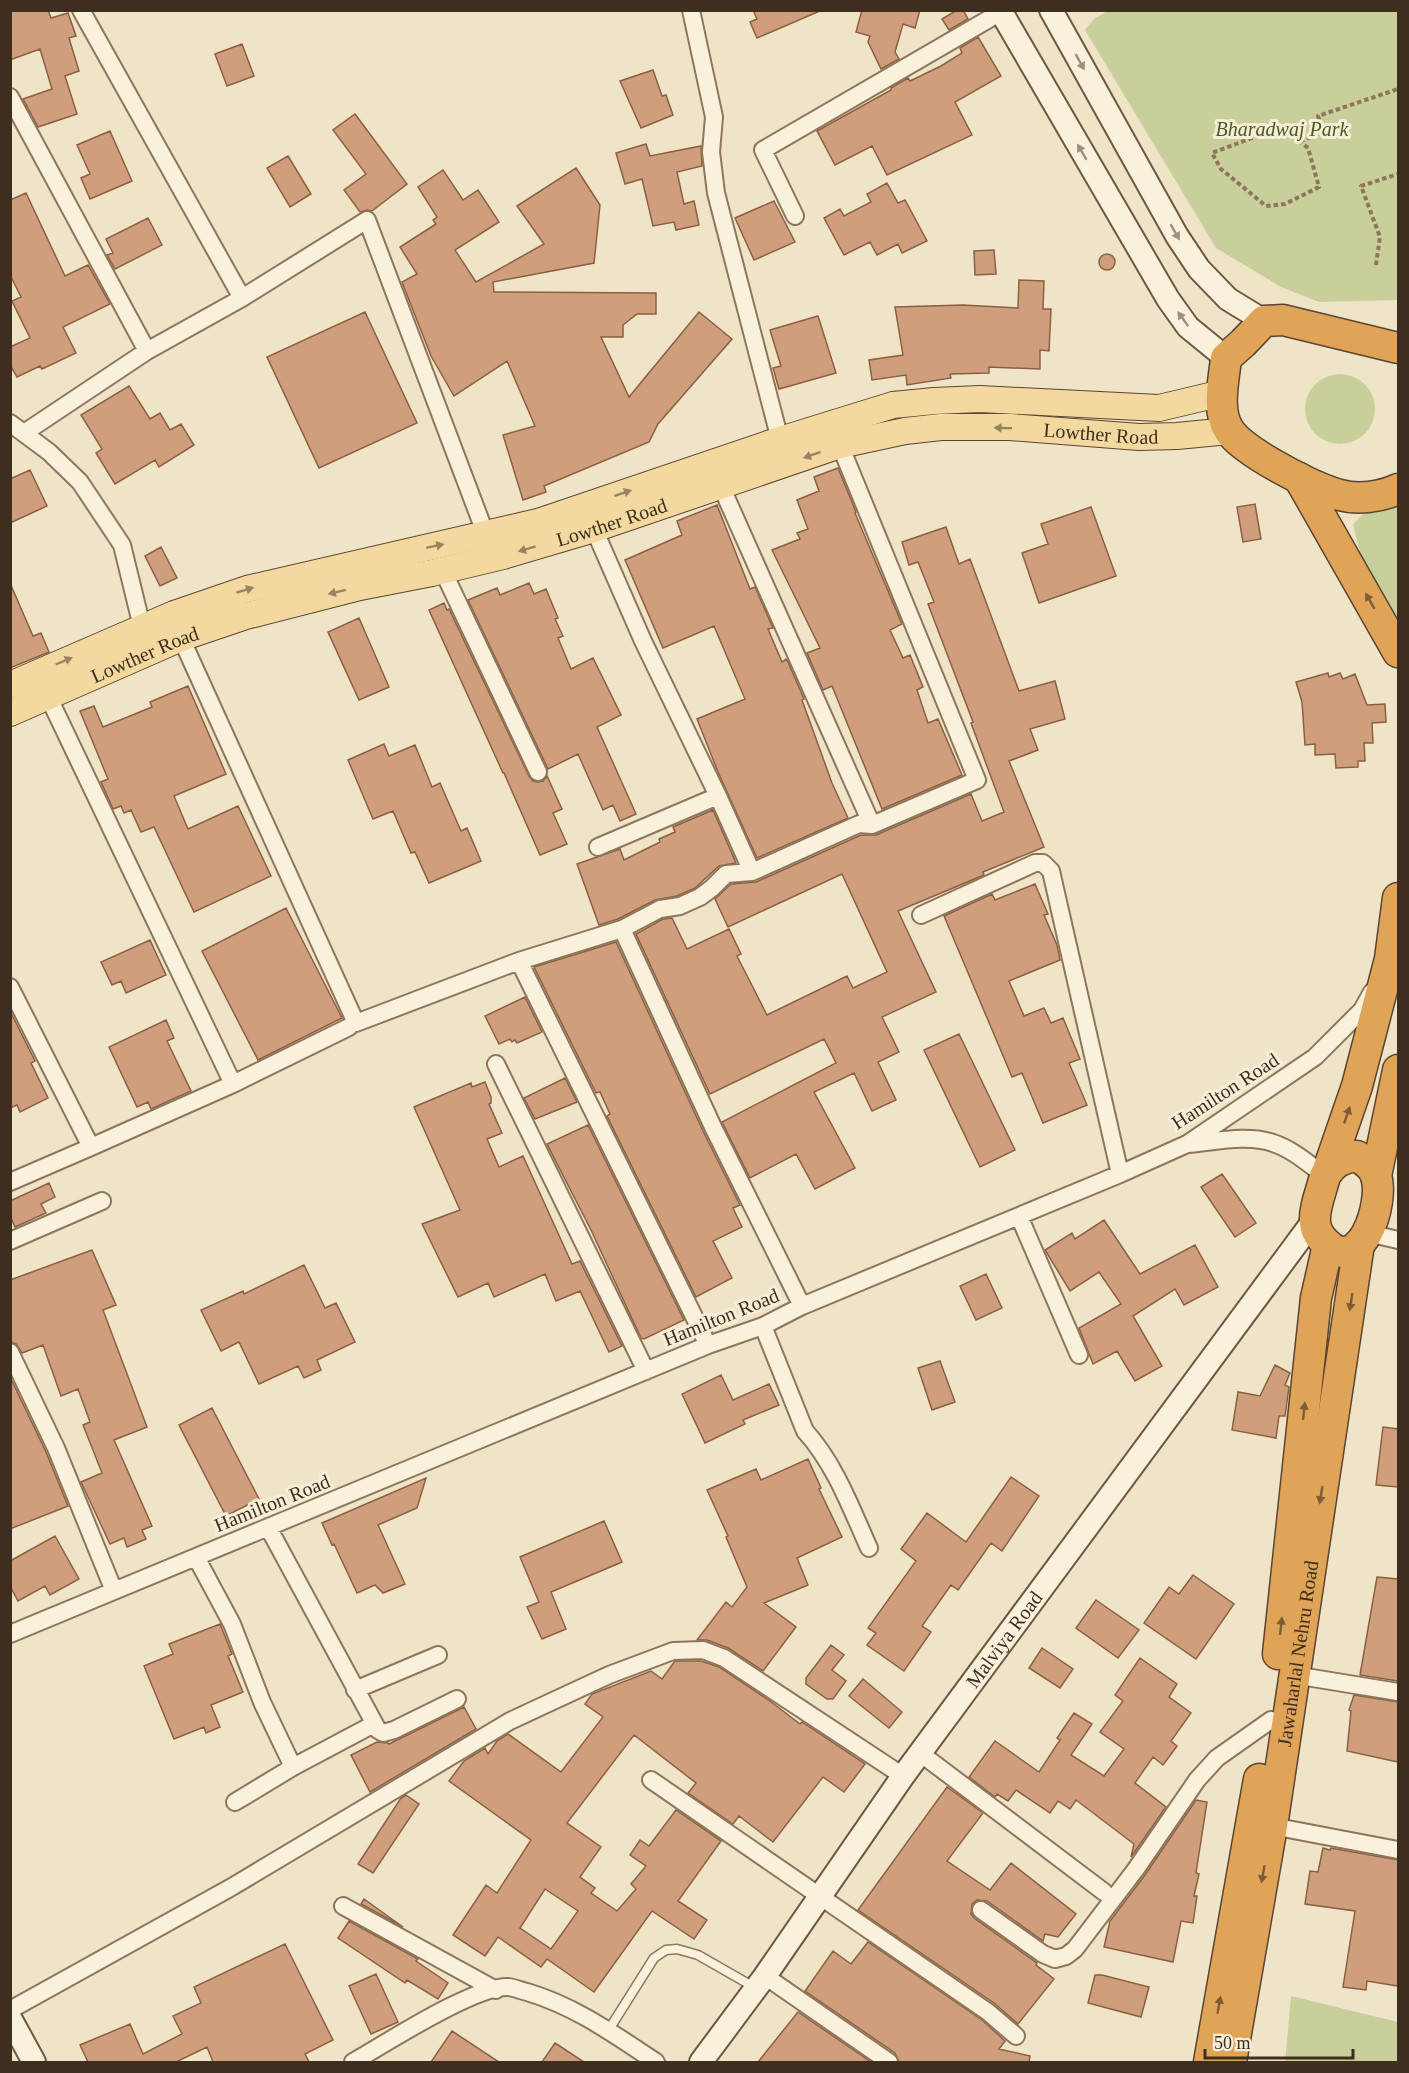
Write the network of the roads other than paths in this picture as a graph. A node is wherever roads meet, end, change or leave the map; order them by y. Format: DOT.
graph roads {
  1 [pos="81,10"];
  2 [pos="691,10"];
  3 [pos="1051,10"];
  4 [pos="1000,11"];
  5 [pos="10,97"];
  6 [pos="795,216"];
  7 [pos="242,298"];
  8 [pos="1264,321"];
  9 [pos="1398,348"];
  10 [pos="147,351"];
  11 [pos="1226,358"];
  12 [pos="1222,393"];
  13 [pos="17,428"];
  14 [pos="1229,431"];
  15 [pos="780,440"];
  16 [pos="840,445"];
  17 [pos="1299,478"];
  18 [pos="721,486"];
  19 [pos="1398,489"];
  20 [pos="594,529"];
  21 [pos="486,535"];
  22 [pos="443,570"];
  23 [pos="142,627"];
  24 [pos="181,638"];
  25 [pos="1398,652"];
  26 [pos="10,685"];
  27 [pos="48,696"];
  28 [pos="10,713"];
  29 [pos="538,772"];
  30 [pos="718,796"];
  31 [pos="872,825"];
  32 [pos="598,847"];
  33 [pos="752,872"];
  34 [pos="1398,898"];
  35 [pos="921,915"];
  36 [pos="622,929"];
  37 [pos="1390,959"];
  38 [pos="519,961"];
  39 [pos="10,987"];
  40 [pos="16,1011"];
  41 [pos="349,1027"];
  42 [pos="496,1064"];
  43 [pos="1398,1070"];
  44 [pos="233,1084"];
  45 [pos="1187,1144"];
  46 [pos="91,1147"];
  47 [pos="1326,1173"];
  48 [pos="1120,1174"];
  49 [pos="1376,1176"];
  50 [pos="10,1182"];
  51 [pos="102,1201"];
  52 [pos="1019,1216"];
  53 [pos="1321,1232"];
  54 [pos="1364,1239"];
  55 [pos="1398,1240"];
  56 [pos="10,1241"];
  57 [pos="802,1306"];
  58 [pos="763,1326"];
  59 [pos="708,1345"];
  60 [pos="10,1352"];
  61 [pos="1079,1355"];
  62 [pos="646,1371"];
  63 [pos="268,1527"];
  64 [pos="869,1548"];
  65 [pos="196,1557"];
  66 [pos="114,1591"];
  67 [pos="12,1629"];
  68 [pos="438,1655"];
  69 [pos="1294,1675"];
  70 [pos="355,1690"];
  71 [pos="1398,1692"];
  72 [pos="457,1699"];
  73 [pos="1271,1720"];
  74 [pos="374,1724"];
  75 [pos="920,1753"];
  76 [pos="293,1767"];
  77 [pos="903,1776"];
  78 [pos="651,1780"];
  79 [pos="235,1802"];
  80 [pos="1272,1826"];
  81 [pos="1398,1850"];
  82 [pos="1104,1892"];
  83 [pos="821,1896"];
  84 [pos="343,1906"];
  85 [pos="981,1910"];
  86 [pos="760,1982"];
  87 [pos="496,1990"];
  88 [pos="10,2010"];
  89 [pos="10,2018"];
  90 [pos="608,2031"];
  91 [pos="1016,2036"];
  92 [pos="34,2062"];
  93 [pos="353,2062"];
  94 [pos="656,2062"];
  95 [pos="701,2062"];
  96 [pos="888,2062"];
  97 [pos="1209,2062"];
  98 [pos="1231,2062"];
  1 -- 7 [label="street"];
  2 -- 15 [label="street"];
  3 -- 8 [label="street, one-way"];
  4 -- 6 [label="street"];
  11 -- 4 [label="street, one-way"];
  5 -- 10 [label="street"];
  7 -- 10 [label="street"];
  7 -- 21 [label="street"];
  8 -- 9 [label="highway"];
  8 -- 11 [label="highway"];
  10 -- 13 [label="street"];
  11 -- 12 [label="highway"];
  12 -- 14 [label="highway"];
  12 -- 15 [label="main road, Lowther Road"];
  13 -- 23 [label="street"];
  14 -- 16 [label="main road, Lowther Road, one-way"];
  14 -- 17 [label="highway"];
  21 -- 15 [label="main road, Lowther Road, one-way"];
  16 -- 18 [label="main road, Lowther Road, one-way"];
  16 -- 31 [label="street"];
  17 -- 19 [label="highway"];
  25 -- 17 [label="highway, one-way"];
  18 -- 20 [label="main road, Lowther Road"];
  18 -- 31 [label="street"];
  20 -- 22 [label="main road, Lowther Road, one-way"];
  20 -- 30 [label="street"];
  23 -- 21 [label="main road, Lowther Road, one-way"];
  22 -- 24 [label="main road, Lowther Road, one-way"];
  22 -- 29 [label="street"];
  26 -- 23 [label="main road, Lowther Road, one-way"];
  24 -- 27 [label="main road, Lowther Road"];
  24 -- 38 [label="street"];
  27 -- 28 [label="main road, Lowther Road"];
  27 -- 44 [label="street"];
  30 -- 32 [label="street"];
  30 -- 33 [label="street"];
  31 -- 33 [label="street"];
  33 -- 36 [label="street"];
  34 -- 37 [label="highway, Jawaharlal Nehru Road"];
  35 -- 48 [label="street"];
  36 -- 38 [label="street"];
  36 -- 57 [label="street"];
  37 -- 45 [label="street, Hamilton Road"];
  47 -- 37 [label="highway, Jawaharlal Nehru Road, one-way"];
  38 -- 59 [label="street"];
  39 -- 40 [label="street"];
  40 -- 46 [label="street"];
  41 -- 44 [label="street"];
  42 -- 62 [label="street"];
  43 -- 49 [label="highway, Jawaharlal Nehru Road"];
  44 -- 46 [label="street"];
  45 -- 47 [label="street"];
  45 -- 48 [label="street, Hamilton Road"];
  46 -- 50 [label="street"];
  47 -- 49 [label="highway"];
  47 -- 53 [label="highway, Jawaharlal Nehru Road"];
  48 -- 52 [label="street, Hamilton Road"];
  49 -- 54 [label="highway, Jawaharlal Nehru Road"];
  51 -- 56 [label="street"];
  52 -- 57 [label="street, Hamilton Road"];
  52 -- 61 [label="street"];
  53 -- 54 [label="highway"];
  73 -- 53 [label="highway, Jawaharlal Nehru Road, one-way"];
  53 -- 75 [label="street, Malviya Road"];
  54 -- 55 [label="street"];
  54 -- 69 [label="highway, Jawaharlal Nehru Road, one-way"];
  57 -- 58 [label="street, Hamilton Road"];
  58 -- 59 [label="street, Hamilton Road"];
  58 -- 64 [label="street"];
  59 -- 62 [label="street, Hamilton Road"];
  60 -- 66 [label="street"];
  62 -- 63 [label="street, Hamilton Road"];
  63 -- 65 [label="street, Hamilton Road"];
  63 -- 70 [label="street"];
  65 -- 66 [label="street, Hamilton Road"];
  65 -- 76 [label="street"];
  66 -- 67 [label="street, Hamilton Road"];
  68 -- 70 [label="street"];
  69 -- 71 [label="street"];
  69 -- 80 [label="highway, Jawaharlal Nehru Road"];
  70 -- 74 [label="street"];
  72 -- 74 [label="street"];
  73 -- 85 [label="street"];
  97 -- 73 [label="highway, Jawaharlal Nehru Road, one-way"];
  74 -- 76 [label="street"];
  75 -- 77 [label="street, Malviya Road"];
  75 -- 82 [label="street"];
  76 -- 79 [label="street"];
  77 -- 83 [label="street, Malviya Road"];
  77 -- 88 [label="street"];
  78 -- 83 [label="street"];
  80 -- 81 [label="street"];
  80 -- 98 [label="highway, Jawaharlal Nehru Road, one-way"];
  83 -- 86 [label="street, Malviya Road"];
  83 -- 91 [label="street"];
  84 -- 87 [label="street"];
  86 -- 90 [label="lane"];
  86 -- 95 [label="street, Malviya Road"];
  86 -- 96 [label="street"];
  87 -- 90 [label="street"];
  87 -- 93 [label="street"];
  89 -- 92 [label="street"];
  90 -- 94 [label="street"];
}
